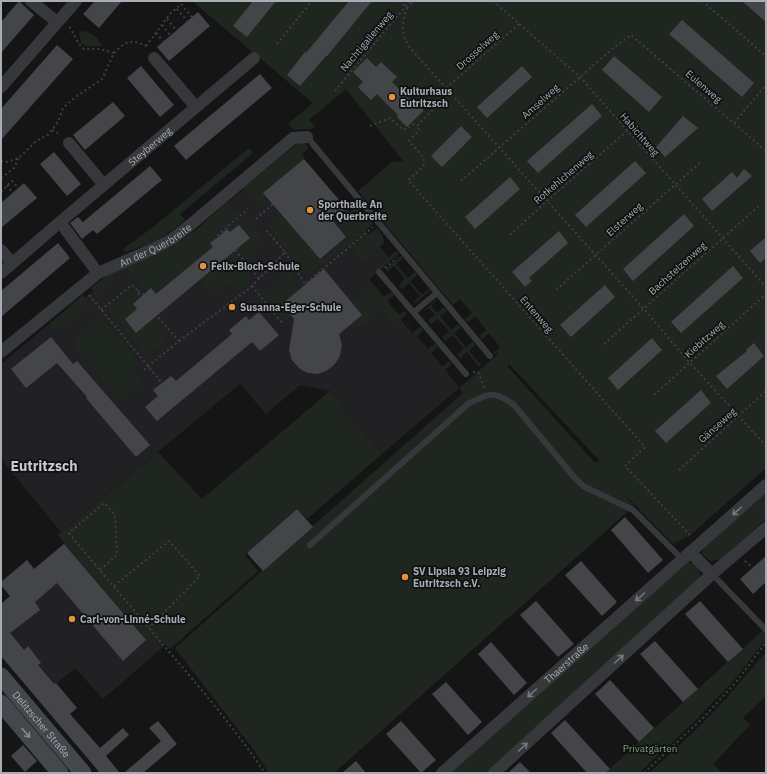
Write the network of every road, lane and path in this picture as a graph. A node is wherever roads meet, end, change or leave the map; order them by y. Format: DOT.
graph roads {
  1 [pos="31,1"];
  2 [pos="76,1"];
  3 [pos="312,1"];
  4 [pos="399,1"];
  5 [pos="410,1"];
  6 [pos="414,1"];
  7 [pos="493,1"];
  8 [pos="702,1"];
  9 [pos="406,7"];
  10 [pos="177,8"];
  11 [pos="192,17"];
  12 [pos="167,19"];
  13 [pos="59,20"];
  14 [pos="187,21"];
  15 [pos="519,24"];
  16 [pos="162,25"];
  17 [pos="176,30"];
  18 [pos="156,33"];
  19 [pos="170,35"];
  20 [pos="631,35"];
  21 [pos="163,41"];
  22 [pos="277,44"];
  23 [pos="146,46"];
  24 [pos="114,53"];
  25 [pos="766,56"];
  26 [pos="154,58"];
  27 [pos="254,58"];
  28 [pos="580,77"];
  29 [pos="766,85"];
  30 [pos="1,87"];
  31 [pos="446,88"];
  32 [pos="335,91"];
  33 [pos="450,92"];
  34 [pos="196,107"];
  35 [pos="734,123"];
  36 [pos="370,126"];
  37 [pos="417,126"];
  38 [pos="627,131"];
  39 [pos="307,137"];
  40 [pos="69,143"];
  41 [pos="500,148"];
  42 [pos="766,151"];
  43 [pos="19,158"];
  44 [pos="702,160"];
  45 [pos="1,161"];
  46 [pos="1,178"];
  47 [pos="462,181"];
  48 [pos="7,185"];
  49 [pos="104,185"];
  50 [pos="674,185"];
  51 [pos="18,188"];
  52 [pos="1,192"];
  53 [pos="13,193"];
  54 [pos="548,200"];
  55 [pos="273,204"];
  56 [pos="760,205"];
  57 [pos="248,209"];
  58 [pos="256,219"];
  59 [pos="60,222"];
  60 [pos="378,222"];
  61 [pos="266,230"];
  62 [pos="510,235"];
  63 [pos="218,236"];
  64 [pos="722,238"];
  65 [pos="1,250"];
  66 [pos="235,250"];
  67 [pos="285,252"];
  68 [pos="403,252"];
  69 [pos="596,255"];
  70 [pos="12,263"];
  71 [pos="379,272"];
  72 [pos="1,273"];
  73 [pos="98,273"];
  74 [pos="259,278"];
  75 [pos="252,286"];
  76 [pos="766,286"];
  77 [pos="137,290"];
  78 [pos="556,290"];
  79 [pos="437,293"];
  80 [pos="766,294"];
  81 [pos="89,295"];
  82 [pos="144,295"];
  83 [pos="140,298"];
  84 [pos="643,308"];
  85 [pos="101,310"];
  86 [pos="414,312"];
  87 [pos="157,316"];
  88 [pos="283,324"];
  89 [pos="179,341"];
  90 [pos="604,344"];
  91 [pos="1,352"];
  92 [pos="490,356"];
  93 [pos="690,363"];
  94 [pos="148,366"];
  95 [pos="144,370"];
  96 [pos="466,374"];
  97 [pos="162,383"];
  98 [pos="766,391"];
  99 [pos="487,395"];
  100 [pos="654,395"];
  101 [pos="738,416"];
  102 [pos="766,446"];
  103 [pos="679,470"];
  104 [pos="766,485"];
  105 [pos="766,528"];
  106 [pos="310,545"];
  107 [pos="690,552"];
  108 [pos="743,560"];
  109 [pos="753,568"];
  110 [pos="100,570"];
  111 [pos="712,574"];
  112 [pos="114,586"];
  113 [pos="149,628"];
  114 [pos="766,630"];
  115 [pos="766,642"];
  116 [pos="1,676"];
  117 [pos="1,703"];
  118 [pos="60,773"];
  119 [pos="83,773"];
  120 [pos="265,773"];
  121 [pos="442,773"];
  122 [pos="494,773"];
  123 [pos="644,773"];
  1 -- 13 [label="street"];
  2 -- 13 [label="street"];
  3 -- 22 [label="path"];
  4 -- 9 [label="path"];
  5 -- 9 [label="path, Nachtigallenweg"];
  6 -- 9 [label="path"];
  7 -- 15 [label="path, Habichtweg"];
  8 -- 25 [label="path"];
  9 -- 31 [label="path"];
  9 -- 32 [label="path, Nachtigallenweg"];
  10 -- 11 [label="path"];
  10 -- 12 [label="path"];
  10 -- 14 [label="path"];
  12 -- 16 [label="path"];
  12 -- 17 [label="path"];
  13 -- 24 [label="path"];
  13 -- 30 [label="street"];
  15 -- 28 [label="path, Habichtweg"];
  15 -- 31 [label="path, Drosselweg"];
  16 -- 18 [label="path"];
  16 -- 19 [label="path"];
  18 -- 21 [label="path"];
  18 -- 23 [label="path"];
  20 -- 28 [label="path, Amselweg"];
  20 -- 35 [label="path, Eulenweg"];
  23 -- 24 [label="path"];
  23 -- 26 [label="path"];
  24 -- 43 [label="path"];
  26 -- 34 [label="street"];
  27 -- 34 [label="street, Steyberweg"];
  28 -- 38 [label="path, Habichtweg"];
  28 -- 41 [label="path, Amselweg"];
  29 -- 35 [label="path"];
  31 -- 33 [label="path"];
  33 -- 37 [label="path, Entenweg"];
  33 -- 41 [label="path"];
  34 -- 49 [label="street, Steyberweg"];
  35 -- 42 [label="path, Eulenweg"];
  36 -- 37 [label="path"];
  37 -- 107 [label="path, Entenweg"];
  38 -- 50 [label="path, Habichtweg"];
  38 -- 54 [label="path, Rotkehlchenweg"];
  39 -- 60 [label="lane"];
  39 -- 73 [label="street, An der Querbreite"];
  40 -- 49 [label="street"];
  41 -- 47 [label="path, Amselweg"];
  41 -- 54 [label="path"];
  43 -- 45 [label="path"];
  43 -- 46 [label="path"];
  44 -- 50 [label="path, Elsterweg"];
  48 -- 51 [label="path"];
  48 -- 52 [label="path"];
  48 -- 53 [label="path"];
  49 -- 59 [label="street, Steyberweg"];
  50 -- 64 [label="path, Habichtweg"];
  50 -- 69 [label="path, Elsterweg"];
  54 -- 62 [label="path, Rotkehlchenweg"];
  54 -- 69 [label="path"];
  55 -- 58 [label="path"];
  56 -- 64 [label="path, Bachstelzenweg"];
  57 -- 63 [label="path"];
  59 -- 70 [label="street, Steyberweg"];
  59 -- 73 [label="street"];
  60 -- 67 [label="path"];
  60 -- 68 [label="lane"];
  61 -- 67 [label="path"];
  64 -- 76 [label="path, Habichtweg"];
  64 -- 84 [label="path, Bachstelzenweg"];
  65 -- 70 [label="street"];
  66 -- 74 [label="path"];
  67 -- 74 [label="path"];
  68 -- 71 [label="path"];
  68 -- 79 [label="lane"];
  69 -- 78 [label="path, Elsterweg"];
  69 -- 84 [label="path"];
  70 -- 72 [label="street, Steyberweg"];
  71 -- 86 [label="lane"];
  73 -- 91 [label="street, An der Querbreite"];
  74 -- 75 [label="path"];
  75 -- 88 [label="path"];
  75 -- 89 [label="path"];
  77 -- 82 [label="path"];
  77 -- 83 [label="path"];
  77 -- 85 [label="path"];
  79 -- 86 [label="lane"];
  79 -- 92 [label="lane"];
  80 -- 93 [label="path, Kiebitzweg"];
  81 -- 85 [label="path"];
  84 -- 90 [label="path, Bachstelzenweg"];
  84 -- 93 [label="path"];
  85 -- 94 [label="path"];
  86 -- 96 [label="lane"];
  87 -- 89 [label="path"];
  89 -- 94 [label="path"];
  93 -- 100 [label="path, Kiebitzweg"];
  93 -- 101 [label="path"];
  94 -- 95 [label="path"];
  94 -- 97 [label="path"];
  96 -- 99 [label="path"];
  98 -- 101 [label="path, Gänseweg"];
  99 -- 106 [label="lane"];
  99 -- 107 [label="lane"];
  101 -- 102 [label="path"];
  101 -- 103 [label="path, Gänseweg"];
  104 -- 107 [label="street, Thaerstraße, one-way"];
  105 -- 111 [label="street"];
  107 -- 111 [label="street"];
  107 -- 121 [label="street, Thaerstraße, one-way"];
  108 -- 109 [label="path"];
  110 -- 110 [label="path"];
  110 -- 112 [label="path"];
  111 -- 114 [label="lane"];
  122 -- 111 [label="street, one-way"];
  112 -- 113 [label="path"];
  112 -- 113 [label="path"];
  113 -- 120 [label="path"];
  115 -- 123 [label="path"];
  116 -- 119 [label="main road, Delitzscher Straße"];
  117 -- 118 [label="main road, Delitzscher Straße, one-way"];
}
